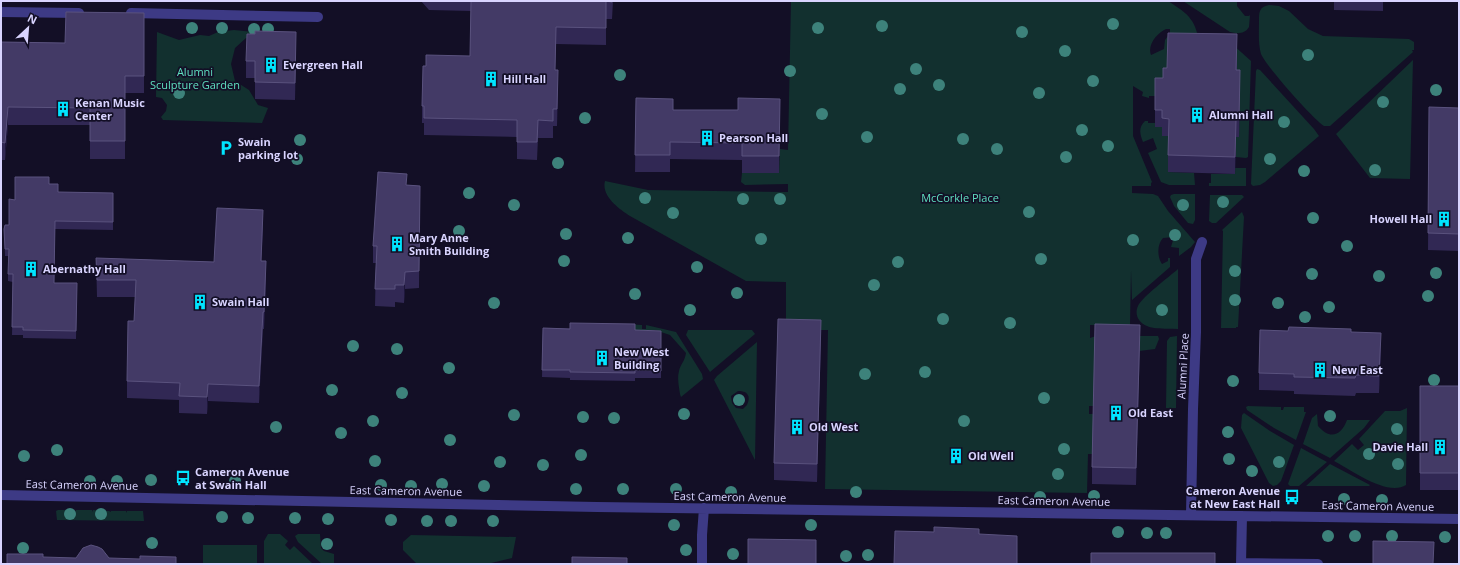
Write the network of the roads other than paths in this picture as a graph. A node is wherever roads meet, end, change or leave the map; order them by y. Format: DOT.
graph roads {
  1 [pos="1,12"];
  2 [pos="88,13"];
  3 [pos="119,13"];
  4 [pos="318,17"];
  5 [pos="1202,242"];
  6 [pos="1,495"];
  7 [pos="704,508"];
  8 [pos="1191,515"];
  9 [pos="1242,516"];
  10 [pos="1459,519"];
  11 [pos="1241,563"];
  12 [pos="702,564"];
  13 [pos="1318,564"];
  1 -- 2 [label="street"];
  3 -- 4 [label="street"];
  5 -- 8 [label="street, Alumni Place"];
  6 -- 7 [label="street, East Cameron Avenue"];
  7 -- 8 [label="street, East Cameron Avenue"];
  7 -- 12 [label="street"];
  8 -- 9 [label="street, East Cameron Avenue"];
  9 -- 10 [label="street, East Cameron Avenue"];
  9 -- 11 [label="street"];
  11 -- 13 [label="street"];
}
